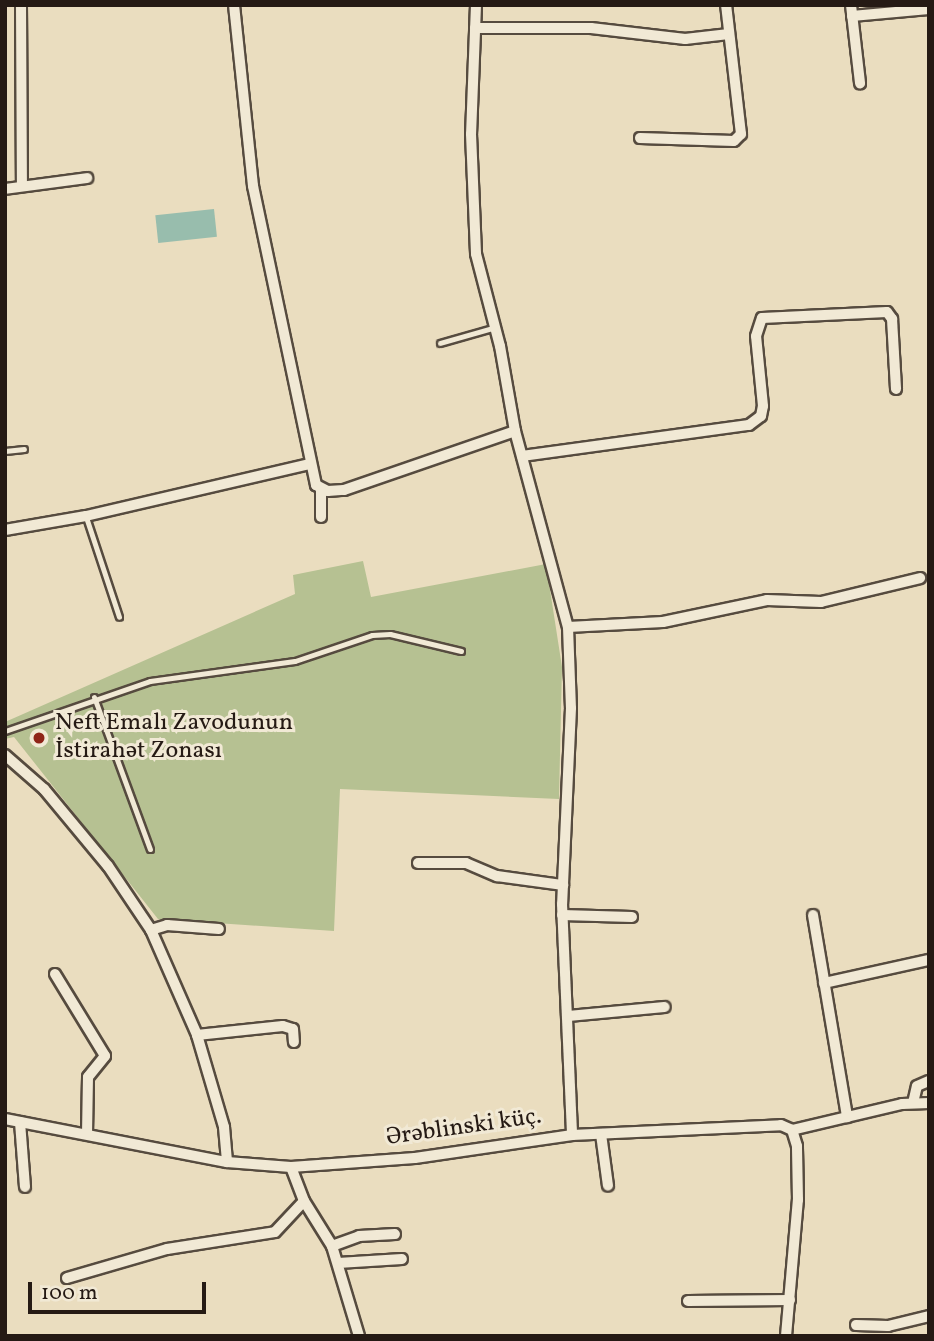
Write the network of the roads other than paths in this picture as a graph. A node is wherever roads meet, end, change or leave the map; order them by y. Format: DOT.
graph roads {
  1 [pos="21,5"];
  2 [pos="234,5"];
  3 [pos="476,5"];
  4 [pos="726,5"];
  5 [pos="929,9"];
  6 [pos="852,10"];
  7 [pos="475,28"];
  8 [pos="729,34"];
  9 [pos="860,83"];
  10 [pos="640,138"];
  11 [pos="87,178"];
  12 [pos="22,186"];
  13 [pos="5,189"];
  14 [pos="496,327"];
  15 [pos="440,343"];
  16 [pos="896,389"];
  17 [pos="515,430"];
  18 [pos="24,449"];
  19 [pos="5,451"];
  20 [pos="522,456"];
  21 [pos="309,464"];
  22 [pos="321,489"];
  23 [pos="86,516"];
  24 [pos="321,517"];
  25 [pos="5,530"];
  26 [pos="920,578"];
  27 [pos="119,617"];
  28 [pos="568,627"];
  29 [pos="461,651"];
  30 [pos="94,697"];
  31 [pos="5,731"];
  32 [pos="5,755"];
  33 [pos="150,849"];
  34 [pos="418,863"];
  35 [pos="563,885"];
  36 [pos="562,915"];
  37 [pos="813,915"];
  38 [pos="632,917"];
  39 [pos="219,929"];
  40 [pos="151,930"];
  41 [pos="929,960"];
  42 [pos="55,974"];
  43 [pos="824,983"];
  44 [pos="666,1007"];
  45 [pos="568,1016"];
  46 [pos="197,1035"];
  47 [pos="295,1042"];
  48 [pos="929,1081"];
  49 [pos="914,1103"];
  50 [pos="929,1103"];
  51 [pos="847,1117"];
  52 [pos="5,1119"];
  53 [pos="20,1122"];
  54 [pos="792,1130"];
  55 [pos="87,1134"];
  56 [pos="601,1134"];
  57 [pos="572,1135"];
  58 [pos="227,1162"];
  59 [pos="291,1167"];
  60 [pos="608,1186"];
  61 [pos="25,1188"];
  62 [pos="304,1201"];
  63 [pos="396,1234"];
  64 [pos="332,1246"];
  65 [pos="402,1259"];
  66 [pos="338,1263"];
  67 [pos="67,1278"];
  68 [pos="790,1300"];
  69 [pos="688,1301"];
  70 [pos="929,1316"];
  71 [pos="856,1325"];
  72 [pos="359,1336"];
  73 [pos="786,1336"];
  1 -- 12 [label="street"];
  2 -- 21 [label="street"];
  3 -- 7 [label="street"];
  4 -- 8 [label="street"];
  5 -- 6 [label="street"];
  6 -- 9 [label="street"];
  7 -- 8 [label="street"];
  7 -- 14 [label="street"];
  8 -- 10 [label="street"];
  11 -- 12 [label="street"];
  12 -- 13 [label="street"];
  14 -- 15 [label="lane"];
  14 -- 17 [label="street"];
  16 -- 20 [label="street"];
  17 -- 20 [label="street"];
  17 -- 22 [label="street"];
  18 -- 19 [label="lane"];
  20 -- 28 [label="street"];
  21 -- 22 [label="street"];
  21 -- 23 [label="street"];
  22 -- 24 [label="street"];
  23 -- 25 [label="street"];
  23 -- 27 [label="lane"];
  26 -- 28 [label="street"];
  28 -- 35 [label="street"];
  29 -- 30 [label="lane"];
  30 -- 31 [label="lane"];
  30 -- 33 [label="lane"];
  32 -- 40 [label="street"];
  34 -- 35 [label="street"];
  35 -- 36 [label="street"];
  36 -- 38 [label="street"];
  36 -- 45 [label="street"];
  37 -- 43 [label="street"];
  39 -- 40 [label="street"];
  40 -- 46 [label="street"];
  41 -- 43 [label="street"];
  42 -- 55 [label="street"];
  43 -- 51 [label="street"];
  44 -- 45 [label="street"];
  45 -- 57 [label="street"];
  46 -- 47 [label="street"];
  46 -- 58 [label="street"];
  48 -- 49 [label="street"];
  49 -- 50 [label="street, Ərəblinski küç."];
  49 -- 51 [label="street, Ərəblinski küç."];
  51 -- 54 [label="street, Ərəblinski küç."];
  52 -- 53 [label="street, Ərəblinski küç."];
  53 -- 55 [label="street, Ərəblinski küç."];
  53 -- 61 [label="street"];
  54 -- 56 [label="street, Ərəblinski küç."];
  54 -- 68 [label="street"];
  55 -- 58 [label="street, Ərəblinski küç."];
  56 -- 57 [label="street, Ərəblinski küç."];
  56 -- 60 [label="street"];
  57 -- 59 [label="street, Ərəblinski küç."];
  58 -- 59 [label="street, Ərəblinski küç."];
  59 -- 62 [label="street"];
  62 -- 64 [label="street"];
  62 -- 67 [label="street"];
  63 -- 64 [label="street"];
  64 -- 66 [label="street"];
  65 -- 66 [label="street"];
  66 -- 72 [label="street"];
  68 -- 69 [label="street"];
  68 -- 73 [label="street"];
  70 -- 71 [label="street"];
}
